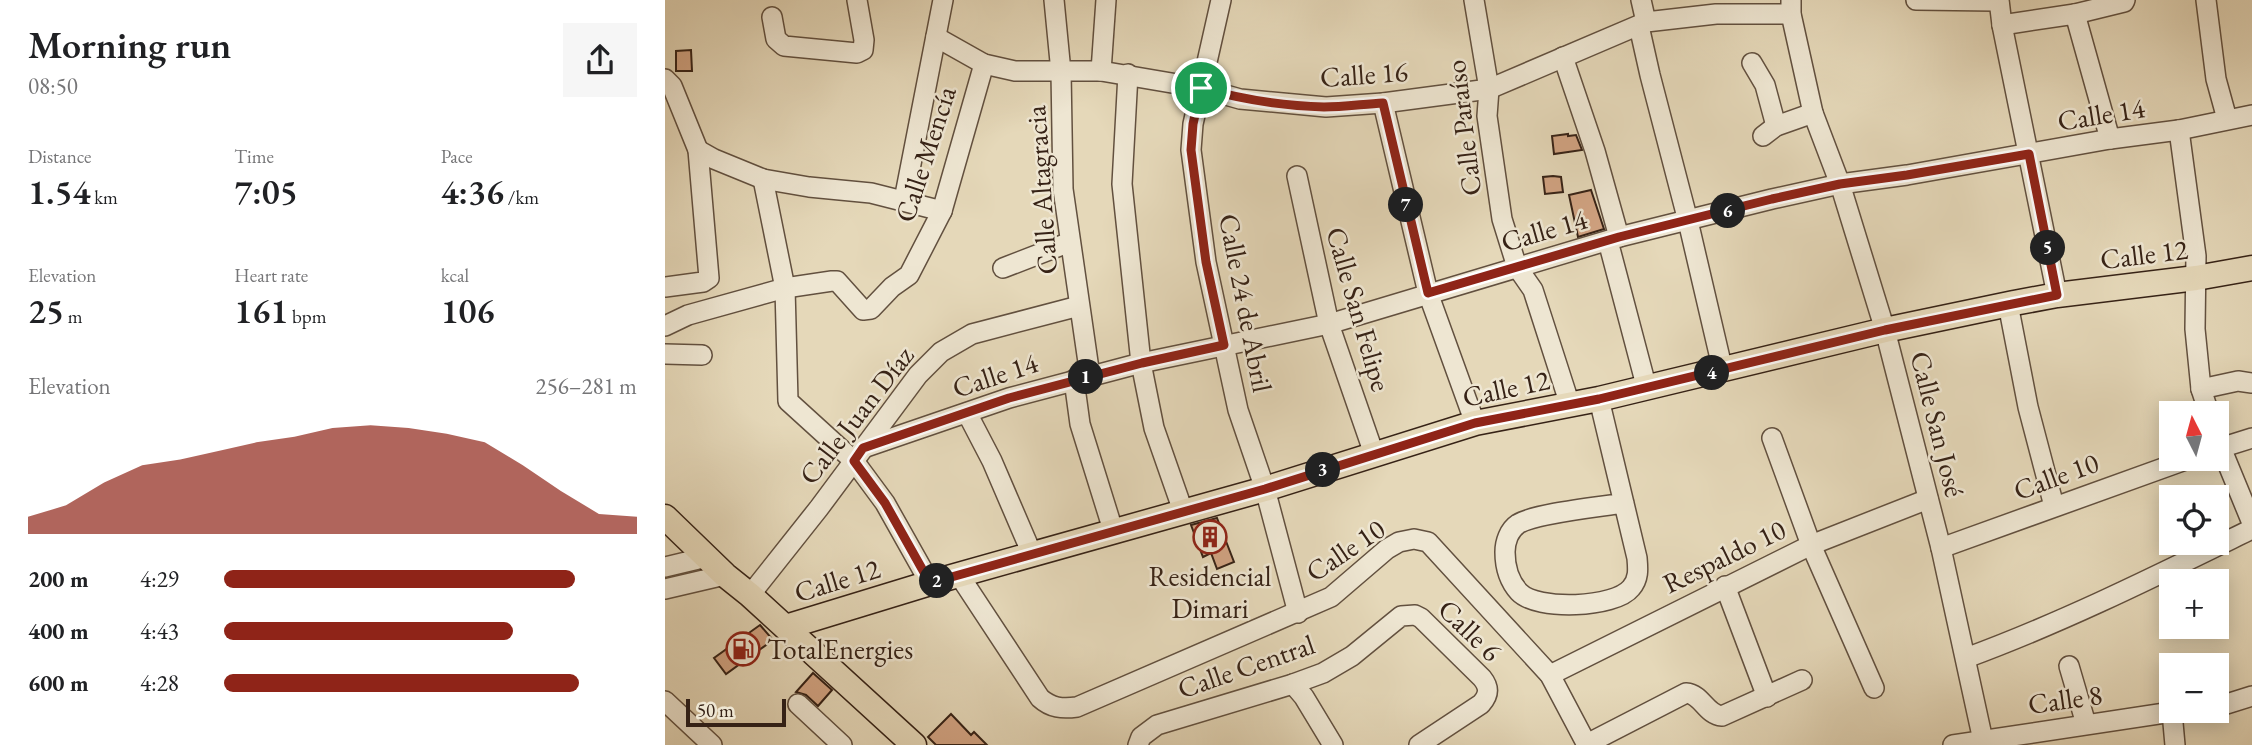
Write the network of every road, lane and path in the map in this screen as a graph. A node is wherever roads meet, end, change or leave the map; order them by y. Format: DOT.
graph roads {
  1 [pos="857,0"];
  2 [pos="943,0"];
  3 [pos="1053,0"];
  4 [pos="1106,0"];
  5 [pos="1220,0"];
  6 [pos="1473,0"];
  7 [pos="1641,0"];
  8 [pos="1916,0"];
  9 [pos="2125,0"];
  10 [pos="2206,0"];
  11 [pos="1999,2"];
  12 [pos="1791,7"];
  13 [pos="2075,14"];
  14 [pos="772,17"];
  15 [pos="1643,24"];
  16 [pos="2002,25"];
  17 [pos="936,37"];
  18 [pos="1563,57"];
  19 [pos="1752,63"];
  20 [pos="984,64"];
  21 [pos="1101,71"];
  22 [pos="1061,72"];
  23 [pos="1128,74"];
  24 [pos="665,79"];
  25 [pos="1201,88"];
  26 [pos="1489,89"];
  27 [pos="1383,103"];
  28 [pos="1813,114"];
  29 [pos="2252,115"];
  30 [pos="2227,119"];
  31 [pos="2179,130"];
  32 [pos="2110,139"];
  33 [pos="698,150"];
  34 [pos="2029,154"];
  35 [pos="1297,176"];
  36 [pos="763,179"];
  37 [pos="1840,184"];
  38 [pos="904,200"];
  39 [pos="942,211"];
  40 [pos="1688,221"];
  41 [pos="1614,239"];
  42 [pos="1070,242"];
  43 [pos="1517,267"];
  44 [pos="1003,268"];
  45 [pos="2252,268"];
  46 [pos="2196,278"];
  47 [pos="665,287"];
  48 [pos="785,288"];
  49 [pos="1428,293"];
  50 [pos="2057,295"];
  51 [pos="2008,304"];
  52 [pos="1079,306"];
  53 [pos="1329,324"];
  54 [pos="665,326"];
  55 [pos="1885,330"];
  56 [pos="1224,345"];
  57 [pos="665,354"];
  58 [pos="702,355"];
  59 [pos="1142,363"];
  60 [pos="1723,371"];
  61 [pos="1082,378"];
  62 [pos="2252,383"];
  63 [pos="1647,389"];
  64 [pos="2201,389"];
  65 [pos="1599,399"];
  66 [pos="2205,401"];
  67 [pos="1570,405"];
  68 [pos="967,412"];
  69 [pos="1475,423"];
  70 [pos="1772,438"];
  71 [pos="2252,438"];
  72 [pos="2229,443"];
  73 [pos="1374,454"];
  74 [pos="858,455"];
  75 [pos="2159,469"];
  76 [pos="2229,470"];
  77 [pos="1265,489"];
  78 [pos="1928,499"];
  79 [pos="1624,503"];
  80 [pos="2054,506"];
  81 [pos="1183,511"];
  82 [pos="665,517"];
  83 [pos="2252,523"];
  84 [pos="2252,529"];
  85 [pos="1113,530"];
  86 [pos="1811,545"];
  87 [pos="1941,548"];
  88 [pos="1032,554"];
  89 [pos="707,557"];
  90 [pos="665,567"];
  91 [pos="725,575"];
  92 [pos="959,575"];
  93 [pos="930,583"];
  94 [pos="1725,586"];
  95 [pos="665,589"];
  96 [pos="750,595"];
  97 [pos="1298,613"];
  98 [pos="1408,614"];
  99 [pos="786,627"];
  100 [pos="1966,658"];
  101 [pos="2069,666"];
  102 [pos="1550,675"];
  103 [pos="1802,680"];
  104 [pos="1293,684"];
  105 [pos="1874,688"];
  106 [pos="2252,696"];
  107 [pos="1767,697"];
  108 [pos="665,701"];
  109 [pos="2229,703"];
  110 [pos="798,704"];
  111 [pos="2159,714"];
  112 [pos="2178,723"];
  113 [pos="2086,724"];
  114 [pos="1439,740"];
  115 [pos="1983,742"];
  116 [pos="1587,744"];
  117 [pos="712,745"];
  118 [pos="842,745"];
  119 [pos="914,745"];
  120 [pos="1138,745"];
  121 [pos="1333,745"];
  122 [pos="1419,745"];
  123 [pos="1953,745"];
  124 [pos="2175,745"];
  1 -- 14 [label="street"];
  2 -- 17 [label="street"];
  3 -- 22 [label="street, Calle Altagracia"];
  4 -- 21 [label="street"];
  5 -- 25 [label="street, Calle 24 de Abril"];
  6 -- 26 [label="street, Calle Paraíso"];
  7 -- 15 [label="street"];
  8 -- 11 [label="street"];
  9 -- 13 [label="street"];
  10 -- 30 [label="street"];
  11 -- 16 [label="street"];
  12 -- 15 [label="street, Calle 16"];
  12 -- 28 [label="street, Calle San José"];
  13 -- 16 [label="street"];
  13 -- 32 [label="street"];
  15 -- 18 [label="street, Calle 16"];
  15 -- 40 [label="street"];
  16 -- 34 [label="street"];
  17 -- 20 [label="street, Calle 16"];
  17 -- 38 [label="street"];
  18 -- 26 [label="street, Calle 16"];
  18 -- 41 [label="street"];
  19 -- 28 [label="street"];
  20 -- 22 [label="street, Calle 16"];
  20 -- 39 [label="street, Calle Mencía"];
  21 -- 22 [label="street, Calle 16"];
  21 -- 23 [label="street, Calle 16"];
  22 -- 42 [label="street, Calle Altagracia"];
  23 -- 25 [label="street, Calle 16"];
  23 -- 59 [label="street"];
  24 -- 33 [label="street"];
  25 -- 27 [label="street, Calle 16"];
  25 -- 56 [label="street, Calle 24 de Abril"];
  26 -- 27 [label="street, Calle 16"];
  26 -- 43 [label="street, Calle Paraíso"];
  27 -- 49 [label="street"];
  28 -- 37 [label="street, Calle San José"];
  29 -- 30 [label="street, Calle 14"];
  30 -- 31 [label="street, Calle 14"];
  31 -- 32 [label="street, Calle 14"];
  31 -- 46 [label="street"];
  32 -- 34 [label="street, Calle 14"];
  33 -- 36 [label="street"];
  33 -- 47 [label="street"];
  34 -- 37 [label="street, Calle 14"];
  34 -- 50 [label="street"];
  35 -- 53 [label="street, Calle San Felipe"];
  36 -- 38 [label="street"];
  36 -- 48 [label="street"];
  37 -- 40 [label="street, Calle 14"];
  37 -- 55 [label="street, Calle San José"];
  38 -- 39 [label="street"];
  39 -- 48 [label="street, Calle Mencía"];
  40 -- 41 [label="street, Calle 14"];
  40 -- 60 [label="street"];
  41 -- 43 [label="street, Calle 14"];
  41 -- 63 [label="street"];
  42 -- 44 [label="street"];
  42 -- 52 [label="street, Calle Altagracia"];
  43 -- 49 [label="street, Calle 14"];
  43 -- 67 [label="street, Calle Paraíso"];
  45 -- 46 [label="main road, Calle 12"];
  46 -- 50 [label="main road, Calle 12"];
  46 -- 64 [label="street"];
  48 -- 54 [label="street, Calle Mencía"];
  48 -- 74 [label="street"];
  49 -- 53 [label="street, Calle 14"];
  49 -- 69 [label="street"];
  50 -- 51 [label="main road, Calle 12"];
  51 -- 55 [label="main road, Calle 12"];
  51 -- 80 [label="street"];
  52 -- 61 [label="street, Calle Altagracia"];
  52 -- 74 [label="street, Calle Juan Díaz"];
  53 -- 56 [label="street, Calle 14"];
  53 -- 73 [label="street, Calle San Felipe"];
  55 -- 60 [label="main road, Calle 12"];
  55 -- 78 [label="street, Calle San José"];
  56 -- 59 [label="street, Calle 14"];
  56 -- 77 [label="street, Calle 24 de Abril"];
  57 -- 58 [label="street"];
  59 -- 61 [label="street, Calle 14"];
  59 -- 81 [label="street"];
  60 -- 63 [label="main road, Calle 12"];
  61 -- 68 [label="street, Calle 14"];
  61 -- 85 [label="street, Calle Altagracia"];
  62 -- 64 [label="street"];
  63 -- 65 [label="main road, Calle 12"];
  64 -- 66 [label="street"];
  65 -- 67 [label="main road, Calle 12"];
  65 -- 79 [label="street"];
  67 -- 69 [label="main road, Calle 12"];
  68 -- 74 [label="street, Calle 14"];
  68 -- 88 [label="street"];
  69 -- 73 [label="main road, Calle 12"];
  70 -- 86 [label="street"];
  71 -- 72 [label="street"];
  73 -- 77 [label="main road, Calle 12"];
  74 -- 93 [label="street"];
  74 -- 96 [label="street, Calle Juan Díaz"];
  75 -- 80 [label="street, Calle 10"];
  76 -- 83 [label="street"];
  77 -- 81 [label="main road, Calle 12"];
  77 -- 97 [label="street, Calle 24 de Abril"];
  78 -- 86 [label="street, Respaldo 10"];
  78 -- 87 [label="street, Calle San José"];
  79 -- 79 [label="street"];
  80 -- 87 [label="street, Calle 10"];
  81 -- 85 [label="main road, Calle 12"];
  82 -- 89 [label="main road"];
  84 -- 100 [label="street"];
  85 -- 88 [label="main road, Calle 12"];
  86 -- 94 [label="street, Respaldo 10"];
  86 -- 105 [label="street"];
  87 -- 100 [label="street, Calle San José"];
  88 -- 92 [label="main road, Calle 12"];
  89 -- 90 [label="street"];
  89 -- 91 [label="main road"];
  91 -- 95 [label="street"];
  91 -- 96 [label="main road"];
  92 -- 93 [label="main road, Calle 12"];
  92 -- 97 [label="street, Calle 10"];
  93 -- 99 [label="main road, Calle 12"];
  94 -- 102 [label="street, Respaldo 10"];
  94 -- 107 [label="street"];
  96 -- 99 [label="main road"];
  97 -- 102 [label="street, Calle 10"];
  98 -- 104 [label="street, Calle Central"];
  98 -- 114 [label="street, Calle 6"];
  99 -- 119 [label="main road"];
  100 -- 115 [label="street, Calle San José"];
  101 -- 113 [label="street"];
  102 -- 116 [label="street, Calle 10"];
  103 -- 107 [label="street"];
  104 -- 120 [label="street, Calle Central"];
  104 -- 121 [label="street"];
  106 -- 109 [label="street"];
  107 -- 116 [label="street"];
  108 -- 117 [label="street"];
  110 -- 118 [label="street"];
  111 -- 113 [label="street, Calle 8"];
  112 -- 124 [label="street"];
  113 -- 115 [label="street, Calle 8"];
  114 -- 122 [label="street"];
  115 -- 123 [label="street, Calle 8"];
}
